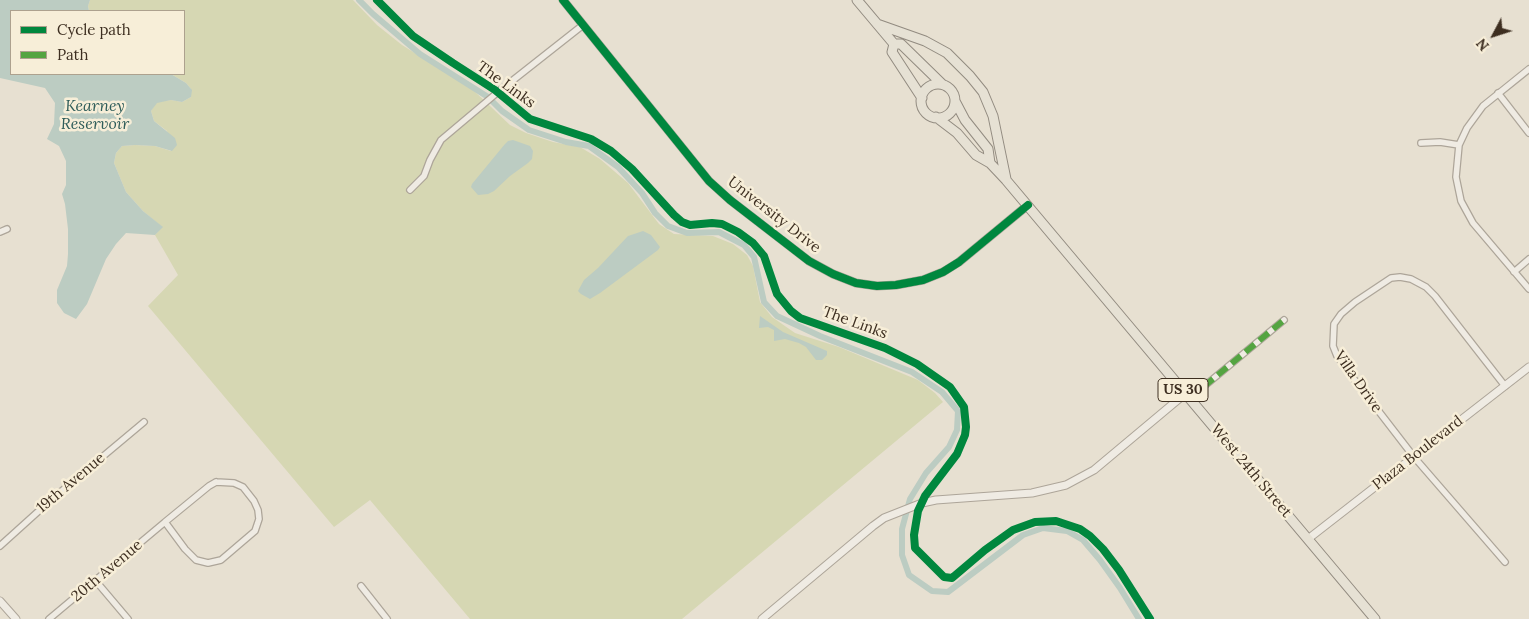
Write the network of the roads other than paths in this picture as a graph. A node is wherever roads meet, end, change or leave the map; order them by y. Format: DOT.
graph roads {
  1 [pos="563,0"];
  2 [pos="857,0"];
  3 [pos="877,24"];
  4 [pos="583,25"];
  5 [pos="894,44"];
  6 [pos="1529,69"];
  7 [pos="942,84"];
  8 [pos="1498,94"];
  9 [pos="922,98"];
  10 [pos="955,101"];
  11 [pos="936,117"];
  12 [pos="1529,133"];
  13 [pos="1421,143"];
  14 [pos="1459,145"];
  15 [pos="990,163"];
  16 [pos="1006,180"];
  17 [pos="410,190"];
  18 [pos="1028,205"];
  19 [pos="7,229"];
  20 [pos="0,232"];
  21 [pos="1529,259"];
  22 [pos="1514,272"];
  23 [pos="1529,290"];
  24 [pos="1284,320"];
  25 [pos="1529,367"];
  26 [pos="1505,386"];
  27 [pos="1188,395"];
  28 [pos="144,422"];
  29 [pos="1414,457"];
  30 [pos="165,522"];
  31 [pos="1308,539"];
  32 [pos="0,546"];
  33 [pos="1505,562"];
  34 [pos="95,580"];
  35 [pos="361,586"];
  36 [pos="0,601"];
  37 [pos="16,619"];
  38 [pos="49,619"];
  39 [pos="128,619"];
  40 [pos="387,619"];
  41 [pos="762,619"];
  42 [pos="1375,619"];
  1 -- 4 [label="street, University Drive"];
  2 -- 3 [label="main road, US 30"];
  3 -- 5 [label="main road, US 30"];
  3 -- 16 [label="main road"];
  4 -- 17 [label="street"];
  4 -- 18 [label="street, University Drive"];
  5 -- 7 [label="main road, US 30"];
  5 -- 9 [label="main road, US 30"];
  6 -- 8 [label="street"];
  7 -- 9 [label="main road"];
  7 -- 10 [label="main road, US 30"];
  8 -- 12 [label="street"];
  8 -- 14 [label="street"];
  9 -- 11 [label="main road, US 30"];
  10 -- 11 [label="main road"];
  10 -- 15 [label="main road, West 24th Street / US 30"];
  11 -- 15 [label="main road, West 24th Street / US 30"];
  13 -- 14 [label="street"];
  14 -- 22 [label="street"];
  15 -- 16 [label="main road, West 24th Street / US 30"];
  16 -- 18 [label="main road, West 24th Street / US 30"];
  18 -- 27 [label="main road, West 24th Street / US 30"];
  19 -- 20 [label="street"];
  21 -- 22 [label="street"];
  22 -- 23 [label="street"];
  24 -- 27 [label="street"];
  25 -- 26 [label="street, Plaza Boulevard"];
  26 -- 29 [label="street, Plaza Boulevard"];
  26 -- 29 [label="street, Villa Drive"];
  27 -- 31 [label="main road, West 24th Street / US 30"];
  27 -- 41 [label="street"];
  28 -- 32 [label="street, 19th Avenue"];
  29 -- 31 [label="street, Plaza Boulevard"];
  29 -- 33 [label="street, Villa Drive"];
  30 -- 30 [label="street, 20th Avenue"];
  30 -- 34 [label="street, 20th Avenue"];
  31 -- 42 [label="main road, West 24th Street / US 30"];
  34 -- 38 [label="street, 20th Avenue"];
  34 -- 39 [label="street"];
  35 -- 40 [label="street"];
  36 -- 37 [label="street"];
}
